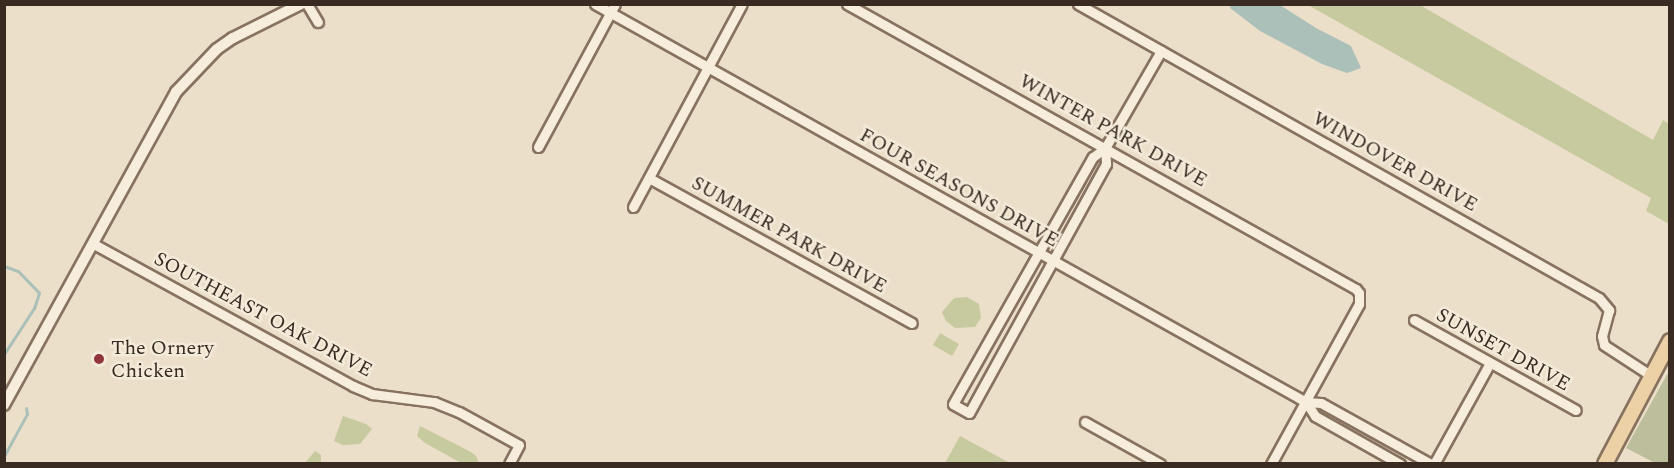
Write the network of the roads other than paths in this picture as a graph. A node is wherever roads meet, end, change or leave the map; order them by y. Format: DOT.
graph roads {
  1 [pos="302,4"];
  2 [pos="307,4"];
  3 [pos="596,4"];
  4 [pos="742,4"];
  5 [pos="847,4"];
  6 [pos="1078,4"];
  7 [pos="613,9"];
  8 [pos="318,22"];
  9 [pos="1161,51"];
  10 [pos="706,68"];
  11 [pos="538,147"];
  12 [pos="1105,148"];
  13 [pos="649,178"];
  14 [pos="633,207"];
  15 [pos="92,243"];
  16 [pos="1037,253"];
  17 [pos="1053,261"];
  18 [pos="1413,320"];
  19 [pos="912,323"];
  20 [pos="1670,340"];
  21 [pos="1490,363"];
  22 [pos="1650,375"];
  23 [pos="1306,402"];
  24 [pos="4,405"];
  25 [pos="1576,410"];
  26 [pos="1085,422"];
  27 [pos="509,464"];
  28 [pos="1160,464"];
  29 [pos="1271,464"];
  30 [pos="1400,464"];
  31 [pos="1432,464"];
  32 [pos="1605,464"];
  1 -- 15 [label="street"];
  2 -- 8 [label="street"];
  3 -- 7 [label="street, FOUR SEASONS DRIVE"];
  4 -- 10 [label="street"];
  5 -- 12 [label="street, WINTER PARK DRIVE"];
  6 -- 9 [label="street, WINDOVER DRIVE"];
  7 -- 10 [label="street, FOUR SEASONS DRIVE"];
  7 -- 11 [label="street"];
  9 -- 12 [label="street"];
  9 -- 22 [label="street, WINDOVER DRIVE"];
  10 -- 13 [label="street"];
  10 -- 16 [label="street, FOUR SEASONS DRIVE"];
  12 -- 16 [label="street"];
  12 -- 17 [label="street"];
  12 -- 23 [label="street, WINTER PARK DRIVE"];
  13 -- 14 [label="street"];
  13 -- 19 [label="street, SUMMER PARK DRIVE"];
  15 -- 24 [label="street"];
  15 -- 27 [label="street, SOUTHEAST OAK DRIVE"];
  16 -- 17 [label="street, FOUR SEASONS DRIVE"];
  16 -- 17 [label="street"];
  17 -- 23 [label="street, FOUR SEASONS DRIVE"];
  18 -- 21 [label="street, SUNSET DRIVE"];
  20 -- 22 [label="main road"];
  21 -- 25 [label="street, SUNSET DRIVE"];
  21 -- 31 [label="street"];
  22 -- 32 [label="main road"];
  23 -- 29 [label="street"];
  23 -- 30 [label="street, FOUR SEASONS DRIVE"];
  23 -- 31 [label="street, FOUR SEASONS DRIVE"];
  26 -- 28 [label="street"];
}
